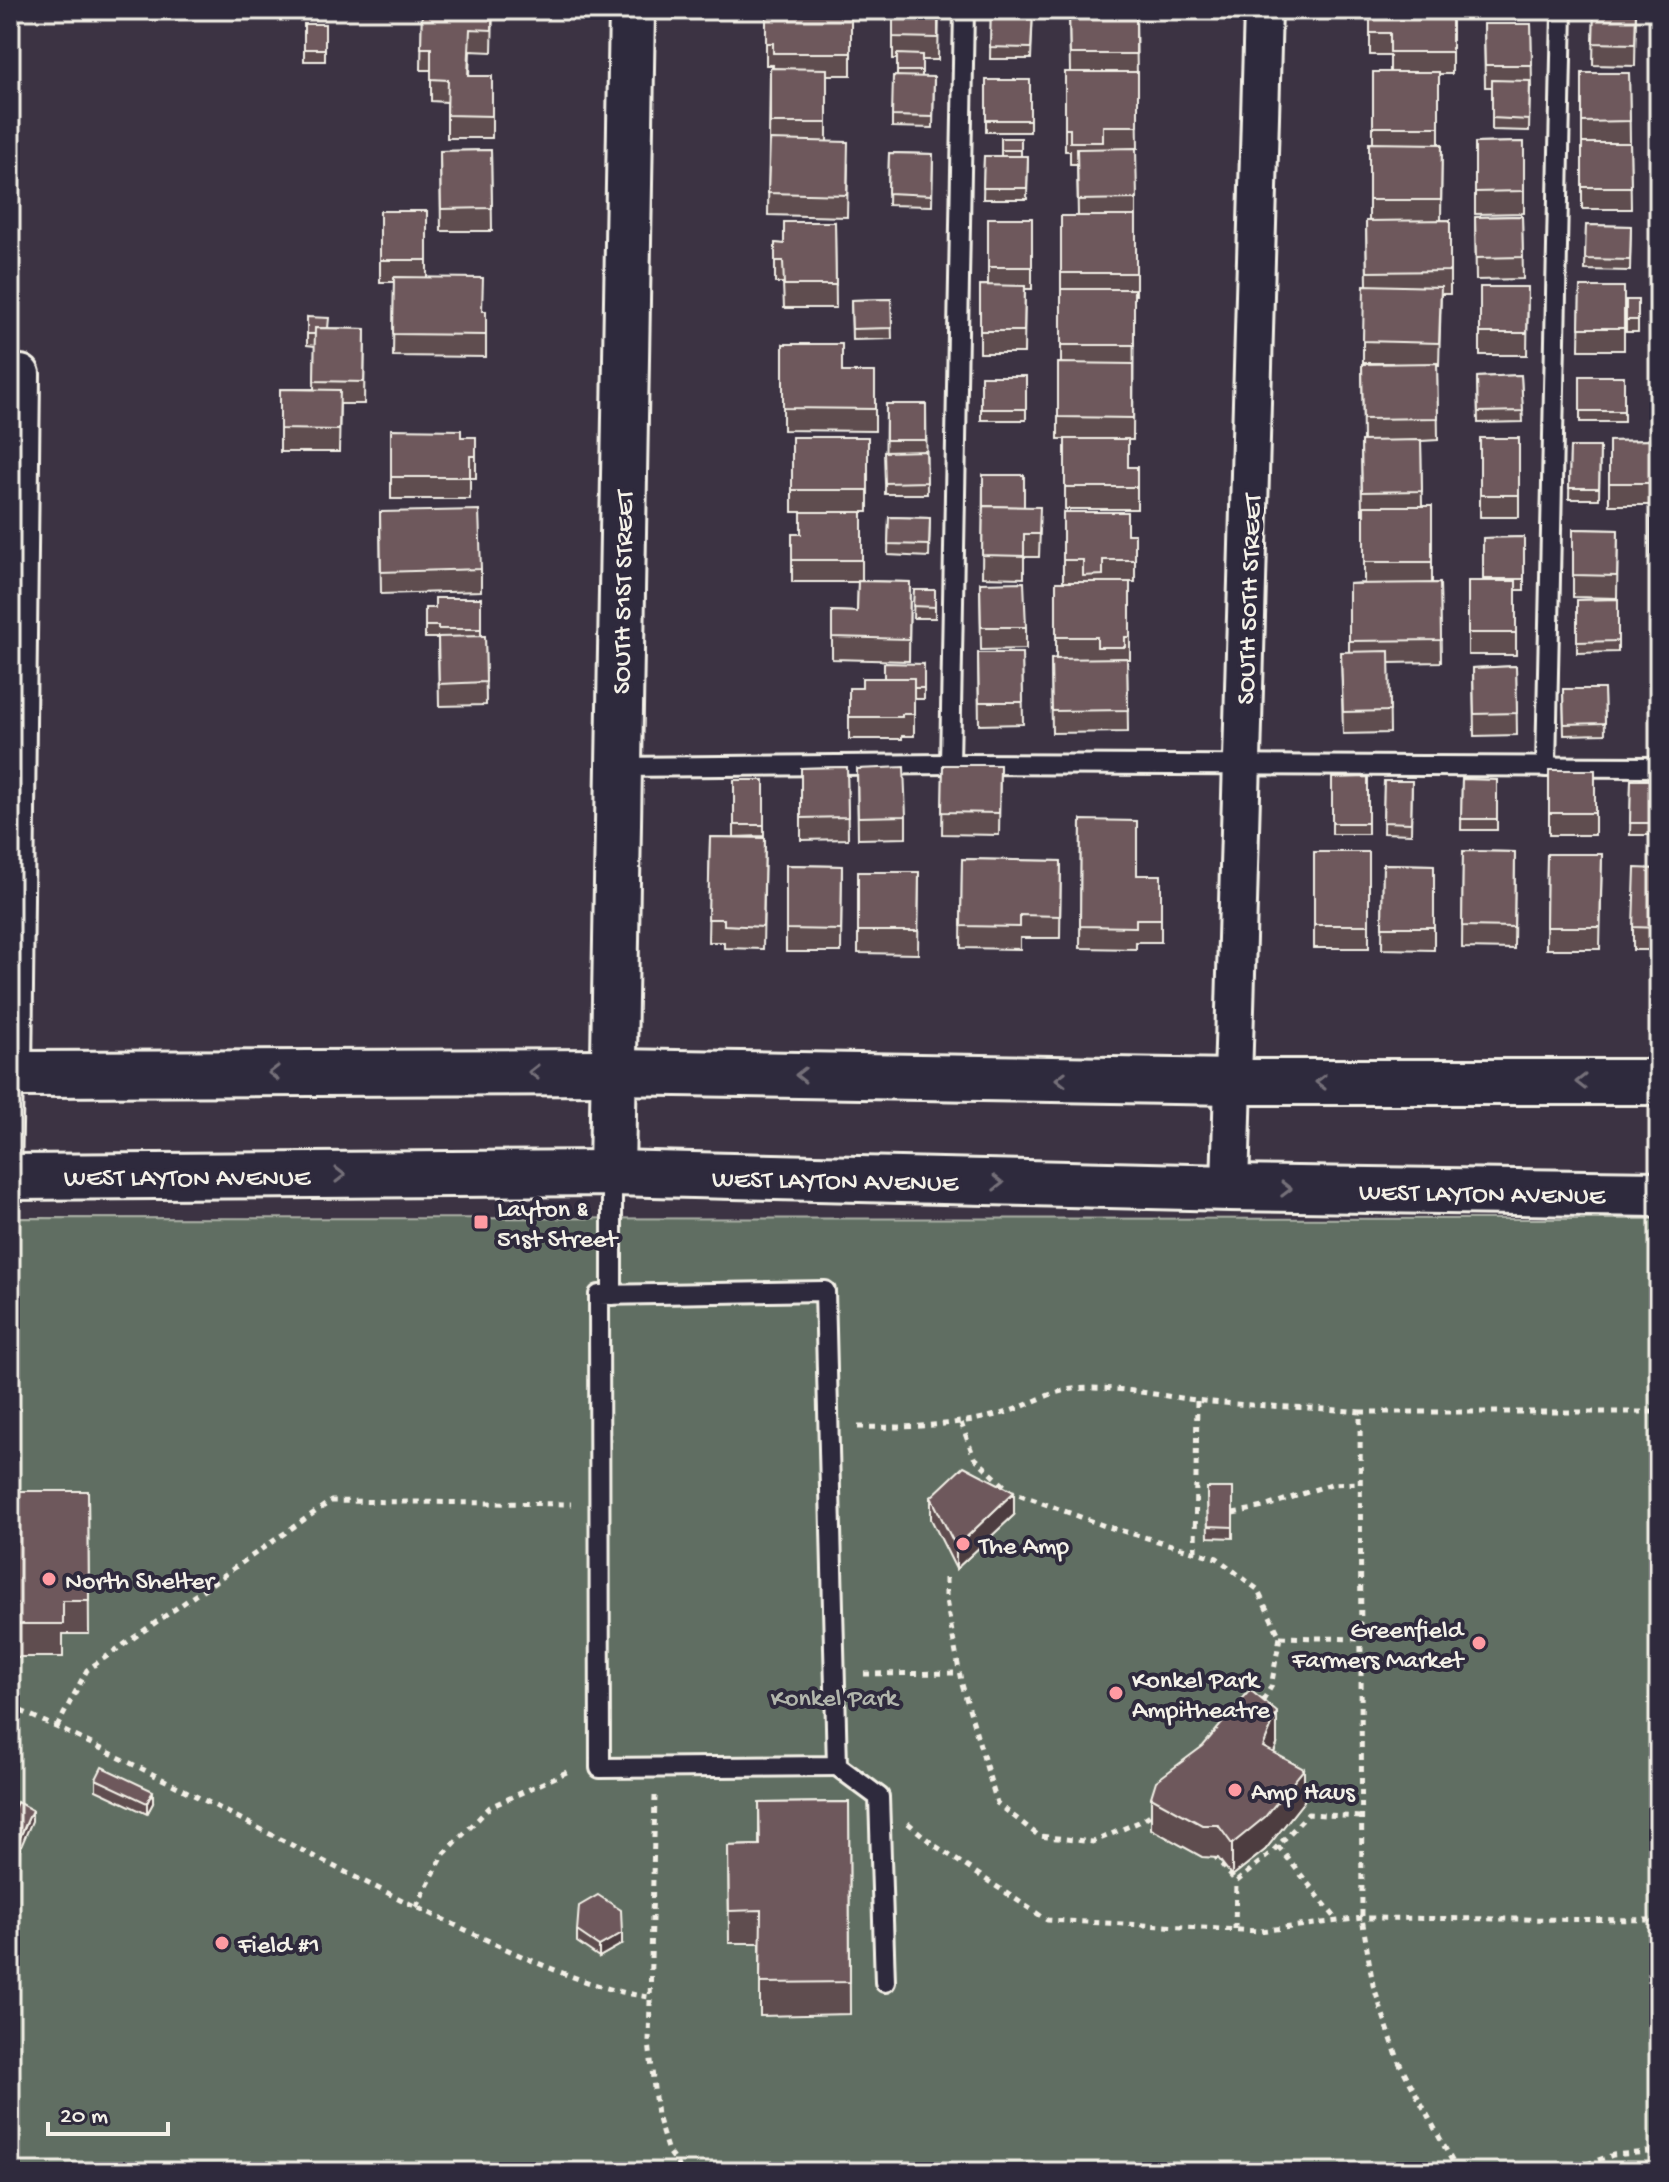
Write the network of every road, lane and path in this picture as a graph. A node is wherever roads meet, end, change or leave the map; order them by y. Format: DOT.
graph roads {
  1 [pos="632,10"];
  2 [pos="964,10"];
  3 [pos="1263,10"];
  4 [pos="1562,10"];
  5 [pos="21,374"];
  6 [pos="15,467"];
  7 [pos="950,764"];
  8 [pos="1242,765"];
  9 [pos="618,767"];
  10 [pos="1546,767"];
  11 [pos="1659,767"];
  12 [pos="612,1072"];
  13 [pos="12,1074"];
  14 [pos="1234,1082"];
  15 [pos="1659,1082"];
  16 [pos="612,1173"];
  17 [pos="11,1177"];
  18 [pos="1230,1188"];
  19 [pos="1659,1194"];
  20 [pos="612,1295"];
  21 [pos="1197,1400"];
  22 [pos="1360,1412"];
  23 [pos="1659,1412"];
  24 [pos="961,1423"];
  25 [pos="829,1426"];
  26 [pos="1360,1483"];
  27 [pos="600,1504"];
  28 [pos="1233,1513"];
  29 [pos="1195,1551"];
  30 [pos="946,1578"];
  31 [pos="1280,1637"];
  32 [pos="1360,1639"];
  33 [pos="960,1673"];
  34 [pos="835,1675"];
  35 [pos="10,1706"];
  36 [pos="1257,1711"];
  37 [pos="57,1727"];
  38 [pos="600,1756"];
  39 [pos="837,1766"];
  40 [pos="655,1767"];
  41 [pos="879,1797"];
  42 [pos="1296,1804"];
  43 [pos="1163,1806"];
  44 [pos="1308,1814"];
  45 [pos="1361,1817"];
  46 [pos="1278,1846"];
  47 [pos="1208,1847"];
  48 [pos="1236,1882"];
  49 [pos="416,1907"];
  50 [pos="1362,1918"];
  51 [pos="1659,1920"];
  52 [pos="1338,1921"];
  53 [pos="1235,1929"];
  54 [pos="885,1982"];
  55 [pos="650,1997"];
  56 [pos="1659,2151"];
  57 [pos="683,2172"];
  58 [pos="1458,2172"];
  59 [pos="1564,2172"];
  1 -- 9 [label="main road, SOUTH 51ST STREET"];
  2 -- 7 [label="lane"];
  3 -- 8 [label="street, SOUTH 50TH STREET"];
  4 -- 10 [label="lane"];
  5 -- 6 [label="street"];
  6 -- 13 [label="street"];
  7 -- 8 [label="lane"];
  7 -- 9 [label="lane"];
  8 -- 10 [label="lane"];
  8 -- 14 [label="street, SOUTH 50TH STREET"];
  9 -- 12 [label="main road, SOUTH 51ST STREET"];
  10 -- 11 [label="lane"];
  12 -- 13 [label="main road, one-way"];
  14 -- 12 [label="main road, one-way"];
  12 -- 16 [label="main road, SOUTH 51ST STREET"];
  13 -- 17 [label="lane"];
  15 -- 14 [label="main road, one-way"];
  14 -- 18 [label="street, SOUTH 50TH STREET"];
  17 -- 16 [label="main road, WEST LAYTON AVENUE, one-way"];
  16 -- 18 [label="main road, WEST LAYTON AVENUE, one-way"];
  16 -- 20 [label="lane"];
  18 -- 19 [label="main road, WEST LAYTON AVENUE, one-way"];
  20 -- 25 [label="lane"];
  20 -- 27 [label="lane"];
  21 -- 22 [label="path"];
  21 -- 24 [label="path"];
  21 -- 29 [label="path"];
  22 -- 23 [label="path"];
  22 -- 26 [label="path"];
  24 -- 25 [label="path"];
  24 -- 29 [label="path"];
  25 -- 34 [label="lane"];
  26 -- 28 [label="path"];
  26 -- 32 [label="path"];
  27 -- 37 [label="path"];
  27 -- 38 [label="lane"];
  29 -- 31 [label="path"];
  30 -- 33 [label="path"];
  31 -- 32 [label="path"];
  31 -- 36 [label="path"];
  32 -- 45 [label="path"];
  33 -- 34 [label="path"];
  33 -- 43 [label="path"];
  34 -- 39 [label="lane"];
  35 -- 37 [label="path"];
  37 -- 49 [label="path"];
  38 -- 40 [label="lane"];
  38 -- 49 [label="path"];
  39 -- 40 [label="lane"];
  39 -- 41 [label="lane"];
  40 -- 55 [label="path"];
  41 -- 53 [label="path"];
  41 -- 54 [label="lane"];
  42 -- 44 [label="path"];
  44 -- 45 [label="path"];
  44 -- 46 [label="path"];
  45 -- 50 [label="path"];
  46 -- 48 [label="path"];
  46 -- 52 [label="path"];
  47 -- 48 [label="path"];
  48 -- 53 [label="path"];
  49 -- 55 [label="path"];
  50 -- 51 [label="path"];
  50 -- 52 [label="path"];
  50 -- 58 [label="path"];
  52 -- 53 [label="path"];
  55 -- 57 [label="path"];
  56 -- 59 [label="path"];
}
